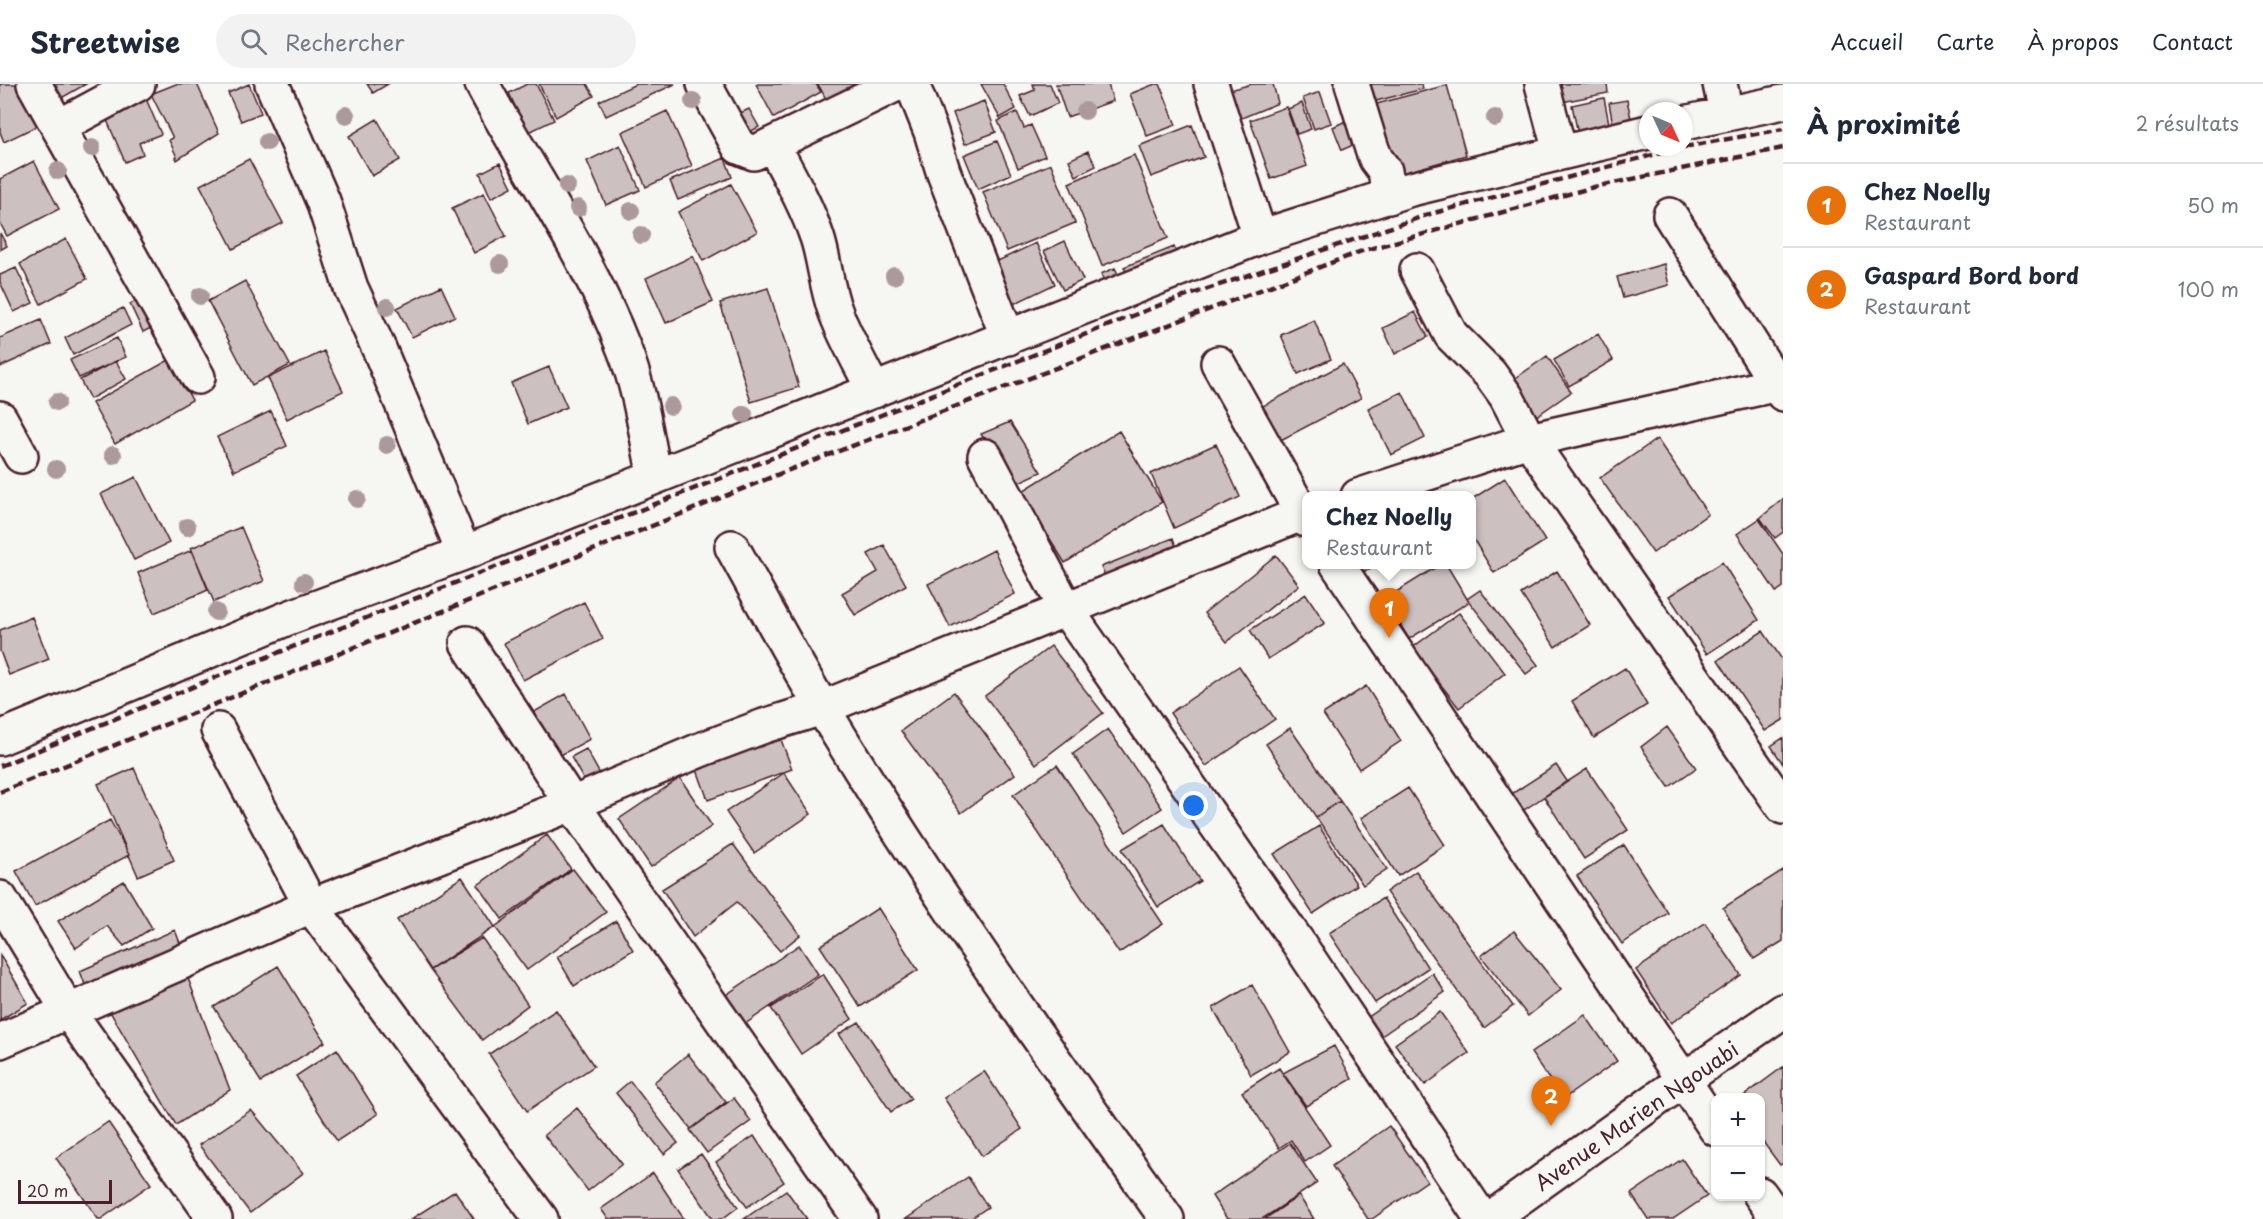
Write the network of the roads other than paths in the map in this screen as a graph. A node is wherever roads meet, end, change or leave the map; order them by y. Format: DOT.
graph roads {
  1 [pos="34,84"];
  2 [pos="138,84"];
  3 [pos="272,84"];
  4 [pos="482,84"];
  5 [pos="704,84"];
  6 [pos="897,84"];
  7 [pos="912,84"];
  8 [pos="1211,84"];
  9 [pos="1352,84"];
  10 [pos="1542,84"];
  11 [pos="1723,98"];
  12 [pos="1783,102"];
  13 [pos="1693,117"];
  14 [pos="58,127"];
  15 [pos="1639,134"];
  16 [pos="773,145"];
  17 [pos="1560,152"];
  18 [pos="1389,196"];
  19 [pos="1670,215"];
  20 [pos="1260,237"];
  21 [pos="1417,270"];
  22 [pos="1008,338"];
  23 [pos="1218,363"];
  24 [pos="198,377"];
  25 [pos="1781,387"];
  26 [pos="874,392"];
  27 [pos="0,418"];
  28 [pos="1529,440"];
  29 [pos="21,456"];
  30 [pos="986,456"];
  31 [pos="656,477"];
  32 [pos="1371,491"];
  33 [pos="1302,510"];
  34 [pos="1302,516"];
  35 [pos="732,547"];
  36 [pos="464,553"];
  37 [pos="1339,569"];
  38 [pos="1066,609"];
  39 [pos="467,643"];
  40 [pos="822,708"];
  41 [pos="218,730"];
  42 [pos="0,738"];
  43 [pos="572,804"];
  44 [pos="1783,807"];
  45 [pos="0,898"];
  46 [pos="312,906"];
  47 [pos="1783,1011"];
  48 [pos="69,1012"];
  49 [pos="0,1041"];
  50 [pos="1682,1081"];
  51 [pos="1711,1122"];
  52 [pos="1765,1200"];
  53 [pos="215,1219"];
  54 [pos="541,1219"];
  55 [pos="860,1219"];
  56 [pos="1167,1219"];
  57 [pos="1482,1219"];
  58 [pos="1490,1219"];
  59 [pos="1778,1219"];
  1 -- 14 [label="street"];
  2 -- 14 [label="street"];
  3 -- 36 [label="street"];
  4 -- 31 [label="street"];
  5 -- 16 [label="street"];
  6 -- 16 [label="street"];
  7 -- 22 [label="street"];
  8 -- 20 [label="street"];
  9 -- 18 [label="street"];
  10 -- 17 [label="street"];
  11 -- 12 [label="street"];
  11 -- 13 [label="street"];
  14 -- 24 [label="street"];
  15 -- 17 [label="street"];
  16 -- 26 [label="street"];
  17 -- 18 [label="street"];
  18 -- 20 [label="street"];
  19 -- 25 [label="street"];
  20 -- 22 [label="street"];
  21 -- 28 [label="street"];
  22 -- 26 [label="street"];
  23 -- 33 [label="street"];
  25 -- 28 [label="street"];
  26 -- 31 [label="street"];
  27 -- 29 [label="street"];
  28 -- 32 [label="street"];
  28 -- 44 [label="street"];
  30 -- 38 [label="street"];
  31 -- 36 [label="street"];
  34 -- 38 [label="street"];
  35 -- 40 [label="street"];
  36 -- 42 [label="street"];
  37 -- 50 [label="street"];
  38 -- 40 [label="street"];
  38 -- 57 [label="street"];
  39 -- 43 [label="street"];
  40 -- 43 [label="street"];
  40 -- 56 [label="street"];
  41 -- 46 [label="street"];
  43 -- 46 [label="street"];
  43 -- 55 [label="street"];
  45 -- 48 [label="street"];
  46 -- 48 [label="street"];
  46 -- 54 [label="street"];
  47 -- 50 [label="street, Avenue Marien Ngouabi"];
  48 -- 49 [label="street"];
  48 -- 53 [label="street"];
  50 -- 51 [label="street"];
  50 -- 58 [label="street, Avenue Marien Ngouabi"];
  52 -- 59 [label="street"];
}
